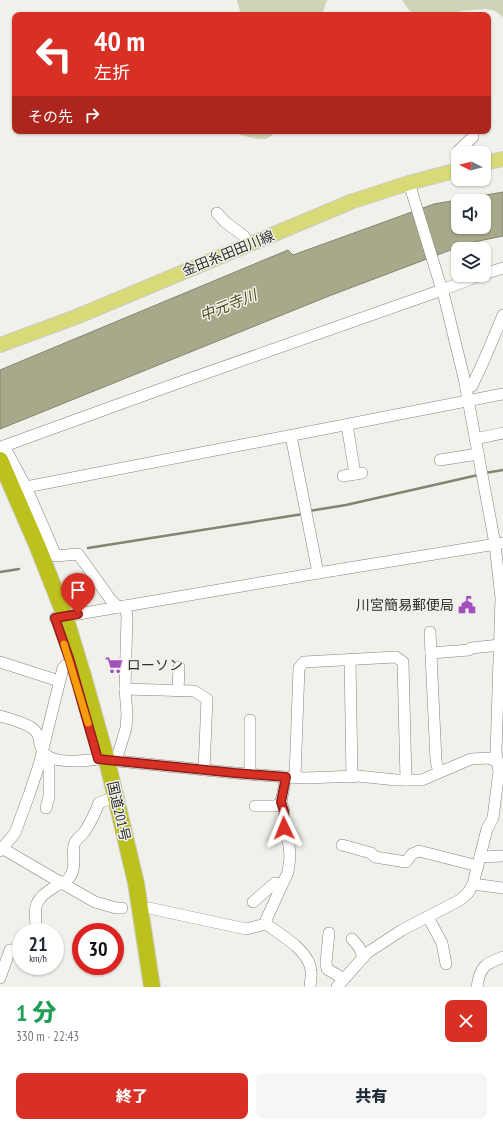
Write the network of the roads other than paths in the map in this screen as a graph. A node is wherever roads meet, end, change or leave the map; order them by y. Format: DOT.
graph roads {
  1 [pos="473,137"];
  2 [pos="463,146"];
  3 [pos="503,159"];
  4 [pos="491,162"];
  5 [pos="451,173"];
  6 [pos="410,189"];
  7 [pos="217,213"];
  8 [pos="248,245"];
  9 [pos="503,268"];
  10 [pos="491,272"];
  11 [pos="458,282"];
  12 [pos="440,287"];
  13 [pos="503,315"];
  14 [pos="0,345"];
  15 [pos="466,388"];
  16 [pos="503,394"];
  17 [pos="468,401"];
  18 [pos="347,425"];
  19 [pos="503,433"];
  20 [pos="291,436"];
  21 [pos="475,439"];
  22 [pos="1,452"];
  23 [pos="478,454"];
  24 [pos="440,460"];
  25 [pos="343,476"];
  26 [pos="26,487"];
  27 [pos="0,488"];
  28 [pos="499,544"];
  29 [pos="318,573"];
  30 [pos="121,607"];
  31 [pos="60,617"];
  32 [pos="430,632"];
  33 [pos="501,639"];
  34 [pos="431,653"];
  35 [pos="350,660"];
  36 [pos="70,661"];
  37 [pos="0,662"];
  38 [pos="178,667"];
  39 [pos="60,681"];
  40 [pos="125,689"];
  41 [pos="178,691"];
  42 [pos="0,716"];
  43 [pos="250,720"];
  44 [pos="46,753"];
  45 [pos="107,760"];
  46 [pos="500,763"];
  47 [pos="204,770"];
  48 [pos="439,772"];
  49 [pos="250,774"];
  50 [pos="291,777"];
  51 [pos="352,777"];
  52 [pos="406,780"];
  53 [pos="107,800"];
  54 [pos="281,802"];
  55 [pos="255,806"];
  56 [pos="46,808"];
  57 [pos="342,845"];
  58 [pos="1,848"];
  59 [pos="503,856"];
  60 [pos="479,861"];
  61 [pos="62,883"];
  62 [pos="473,884"];
  63 [pos="282,885"];
  64 [pos="503,888"];
  65 [pos="253,902"];
  66 [pos="122,908"];
  67 [pos="149,908"];
  68 [pos="428,917"];
  69 [pos="36,923"];
  70 [pos="266,924"];
  71 [pos="328,933"];
  72 [pos="352,939"];
  73 [pos="12,950"];
  74 [pos="363,957"];
  75 [pos="503,957"];
  76 [pos="446,964"];
  77 [pos="0,978"];
  78 [pos="341,983"];
  79 [pos="144,987"];
  80 [pos="152,987"];
  81 [pos="310,987"];
  82 [pos="477,987"];
  1 -- 2 [label="street"];
  3 -- 4 [label="main road"];
  5 -- 6 [label="main road, 金田糸田田川線"];
  6 -- 8 [label="main road, 金田糸田田川線"];
  6 -- 12 [label="street"];
  7 -- 8 [label="street"];
  8 -- 14 [label="main road, 金田糸田田川線"];
  9 -- 10 [label="street"];
  11 -- 12 [label="street"];
  12 -- 15 [label="street"];
  12 -- 22 [label="street"];
  13 -- 15 [label="street"];
  15 -- 17 [label="street"];
  16 -- 17 [label="street"];
  17 -- 18 [label="street"];
  17 -- 21 [label="street"];
  18 -- 20 [label="street"];
  18 -- 25 [label="street"];
  19 -- 21 [label="street"];
  20 -- 26 [label="street"];
  20 -- 29 [label="street"];
  21 -- 23 [label="street"];
  22 -- 26 [label="street"];
  22 -- 31 [label="highway, 国道201号"];
  23 -- 24 [label="street"];
  23 -- 28 [label="street"];
  26 -- 30 [label="street"];
  27 -- 31 [label="highway, 国道201号"];
  28 -- 29 [label="street"];
  28 -- 33 [label="street"];
  29 -- 30 [label="street"];
  30 -- 31 [label="street"];
  30 -- 40 [label="street"];
  31 -- 36 [label="highway, 国道201号"];
  31 -- 45 [label="highway, 国道201号"];
  32 -- 34 [label="street"];
  33 -- 34 [label="street"];
  33 -- 46 [label="street"];
  34 -- 48 [label="street"];
  35 -- 50 [label="street"];
  35 -- 51 [label="street"];
  35 -- 52 [label="street"];
  36 -- 39 [label="street"];
  36 -- 45 [label="highway, 国道201号"];
  37 -- 39 [label="street"];
  38 -- 41 [label="street"];
  39 -- 44 [label="street"];
  40 -- 41 [label="street"];
  40 -- 45 [label="street"];
  41 -- 47 [label="street"];
  42 -- 44 [label="street"];
  43 -- 49 [label="street"];
  44 -- 45 [label="street"];
  44 -- 56 [label="street"];
  44 -- 58 [label="street"];
  45 -- 47 [label="street"];
  45 -- 53 [label="highway, 国道201号"];
  45 -- 80 [label="highway, 国道201号"];
  46 -- 48 [label="street"];
  46 -- 60 [label="street"];
  47 -- 49 [label="street"];
  48 -- 52 [label="street"];
  49 -- 50 [label="street"];
  50 -- 51 [label="street"];
  50 -- 54 [label="street"];
  51 -- 52 [label="street"];
  53 -- 61 [label="street"];
  53 -- 79 [label="highway, 国道201号"];
  54 -- 55 [label="street"];
  54 -- 63 [label="street"];
  57 -- 60 [label="street"];
  58 -- 61 [label="street"];
  59 -- 60 [label="street"];
  60 -- 62 [label="street"];
  61 -- 66 [label="street"];
  61 -- 69 [label="street"];
  62 -- 64 [label="street"];
  62 -- 68 [label="street"];
  63 -- 65 [label="street"];
  63 -- 70 [label="street"];
  67 -- 70 [label="street"];
  68 -- 74 [label="street"];
  68 -- 76 [label="street"];
  70 -- 81 [label="street"];
  71 -- 78 [label="street"];
  72 -- 74 [label="street"];
  73 -- 77 [label="street"];
  74 -- 78 [label="street"];
  75 -- 82 [label="street"];
}
